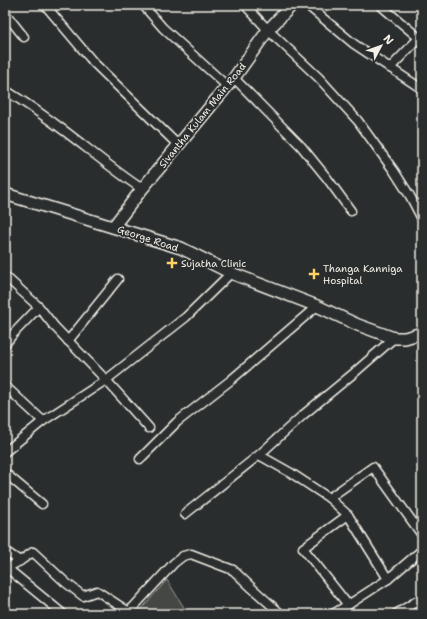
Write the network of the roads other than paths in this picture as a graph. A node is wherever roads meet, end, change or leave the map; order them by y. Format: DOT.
graph roads {
  1 [pos="45,5"];
  2 [pos="143,5"];
  3 [pos="245,5"];
  4 [pos="292,5"];
  5 [pos="307,5"];
  6 [pos="380,5"];
  7 [pos="5,13"];
  8 [pos="268,30"];
  9 [pos="24,36"];
  10 [pos="420,36"];
  11 [pos="390,68"];
  12 [pos="230,82"];
  13 [pos="5,90"];
  14 [pos="422,90"];
  15 [pos="178,145"];
  16 [pos="142,189"];
  17 [pos="5,194"];
  18 [pos="351,211"];
  19 [pos="422,219"];
  20 [pos="113,227"];
  21 [pos="231,273"];
  22 [pos="5,276"];
  23 [pos="118,279"];
  24 [pos="317,306"];
  25 [pos="39,307"];
  26 [pos="422,333"];
  27 [pos="394,338"];
  28 [pos="68,341"];
  29 [pos="5,344"];
  30 [pos="106,380"];
  31 [pos="5,386"];
  32 [pos="43,421"];
  33 [pos="149,428"];
  34 [pos="5,452"];
  35 [pos="259,455"];
  36 [pos="140,459"];
  37 [pos="5,473"];
  38 [pos="329,498"];
  39 [pos="42,504"];
  40 [pos="185,514"];
  41 [pos="348,515"];
  42 [pos="422,535"];
  43 [pos="422,550"];
  44 [pos="5,551"];
  45 [pos="20,561"];
  46 [pos="6,568"];
  47 [pos="388,579"];
  48 [pos="422,598"];
  49 [pos="348,605"];
  50 [pos="128,613"];
  51 [pos="63,614"];
  52 [pos="281,614"];
  53 [pos="333,614"];
  54 [pos="396,614"];
  1 -- 15 [label="street"];
  2 -- 12 [label="street"];
  3 -- 8 [label="street"];
  4 -- 8 [label="main road, Sivantha Kulam Main Road"];
  5 -- 11 [label="street"];
  6 -- 10 [label="street"];
  7 -- 9 [label="street"];
  8 -- 12 [label="main road, Sivantha Kulam Main Road"];
  8 -- 19 [label="street"];
  10 -- 11 [label="street"];
  11 -- 14 [label="street"];
  12 -- 15 [label="main road, Sivantha Kulam Main Road"];
  12 -- 18 [label="street"];
  13 -- 16 [label="street"];
  15 -- 16 [label="main road, Sivantha Kulam Main Road"];
  16 -- 20 [label="main road, Sivantha Kulam Main Road"];
  17 -- 20 [label="main road, George Road"];
  20 -- 21 [label="main road, George Road"];
  21 -- 24 [label="main road, George Road"];
  21 -- 30 [label="street"];
  22 -- 25 [label="street"];
  23 -- 28 [label="street"];
  24 -- 27 [label="main road, George Road"];
  24 -- 36 [label="street"];
  25 -- 28 [label="street"];
  25 -- 29 [label="street"];
  26 -- 27 [label="main road, George Road"];
  27 -- 35 [label="street"];
  28 -- 30 [label="street"];
  30 -- 32 [label="street"];
  30 -- 33 [label="street"];
  31 -- 32 [label="street"];
  32 -- 34 [label="street"];
  35 -- 38 [label="street"];
  35 -- 40 [label="street"];
  37 -- 39 [label="street"];
  38 -- 41 [label="street"];
  38 -- 42 [label="street"];
  41 -- 47 [label="street"];
  41 -- 49 [label="street"];
  43 -- 47 [label="street"];
  44 -- 45 [label="street"];
  45 -- 46 [label="street"];
  45 -- 50 [label="street"];
  46 -- 51 [label="street"];
  47 -- 49 [label="street"];
  48 -- 54 [label="street"];
  49 -- 53 [label="street"];
  50 -- 52 [label="street"];
}
